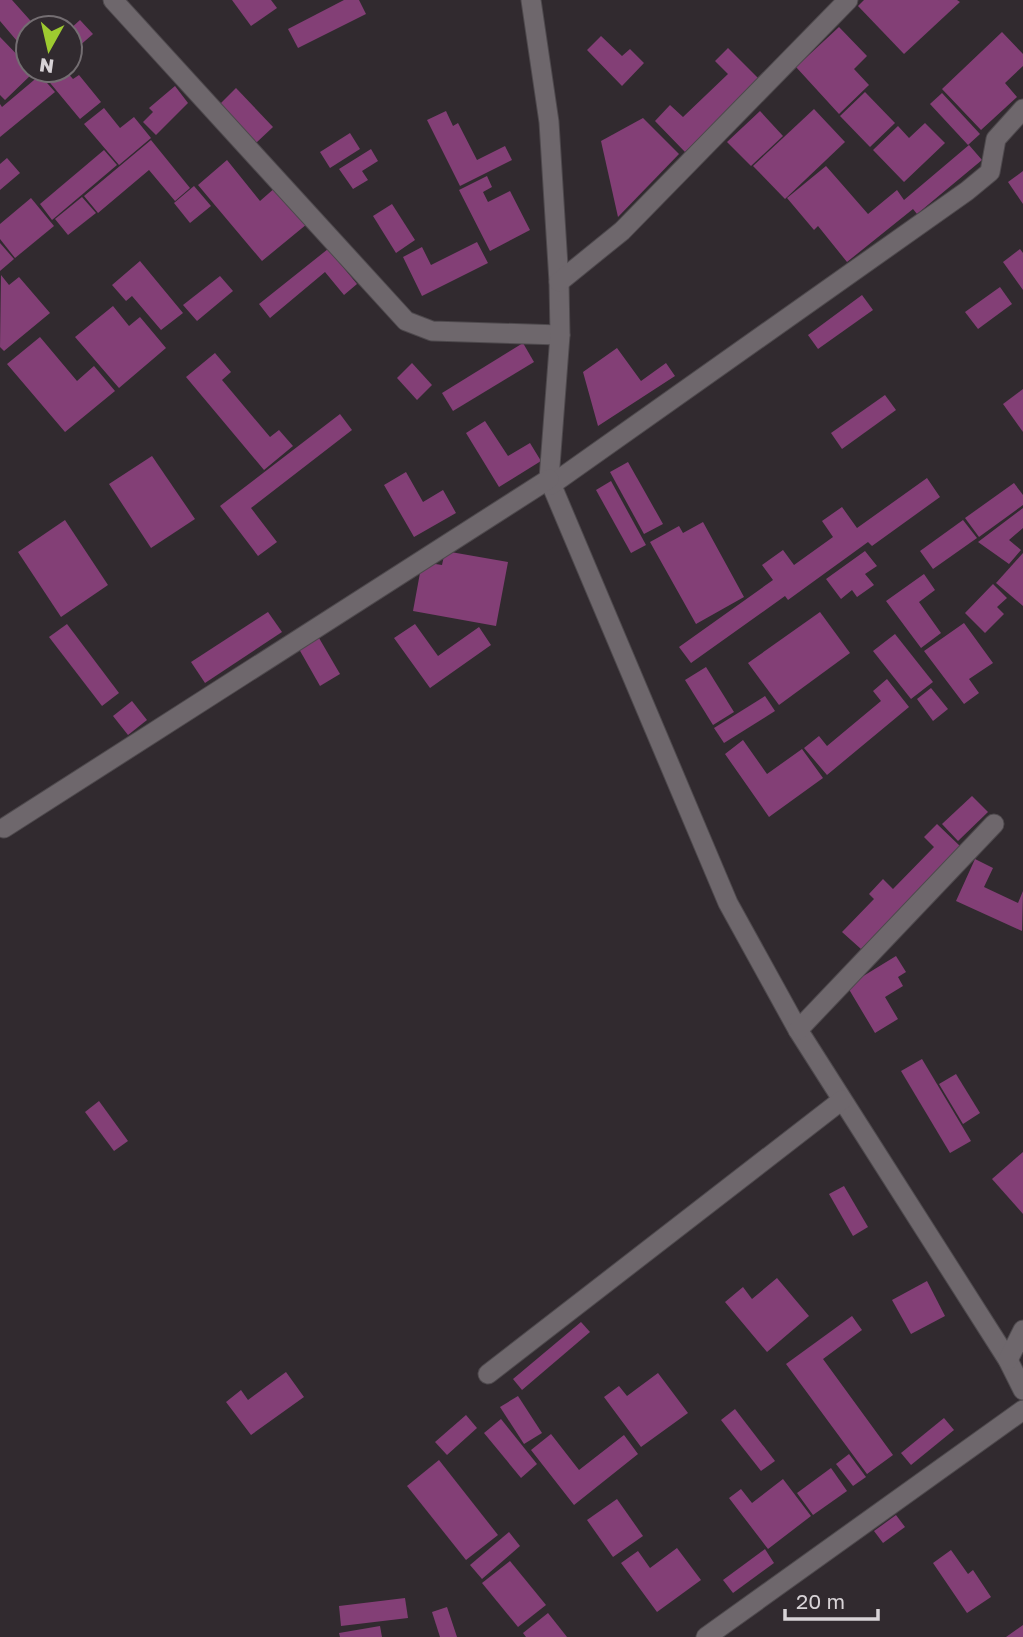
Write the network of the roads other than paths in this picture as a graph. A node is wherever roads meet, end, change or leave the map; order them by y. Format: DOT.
graph roads {
  1 [pos="113,0"];
  2 [pos="531,0"];
  3 [pos="848,0"];
  4 [pos="1023,109"];
  5 [pos="559,282"];
  6 [pos="560,335"];
  7 [pos="550,482"];
  8 [pos="994,824"];
  9 [pos="4,828"];
  10 [pos="798,1030"];
  11 [pos="842,1100"];
  12 [pos="1023,1330"];
  13 [pos="1008,1360"];
  14 [pos="488,1374"];
  15 [pos="1023,1390"];
  16 [pos="1023,1410"];
  17 [pos="706,1637"];
  1 -- 6 [label="street"];
  2 -- 5 [label="street"];
  3 -- 5 [label="street"];
  4 -- 7 [label="street"];
  5 -- 6 [label="street"];
  6 -- 7 [label="street"];
  7 -- 9 [label="street"];
  7 -- 10 [label="street"];
  8 -- 10 [label="street"];
  10 -- 11 [label="street"];
  11 -- 13 [label="street"];
  11 -- 14 [label="street"];
  12 -- 13 [label="street"];
  13 -- 15 [label="street"];
  16 -- 17 [label="street"];
}
